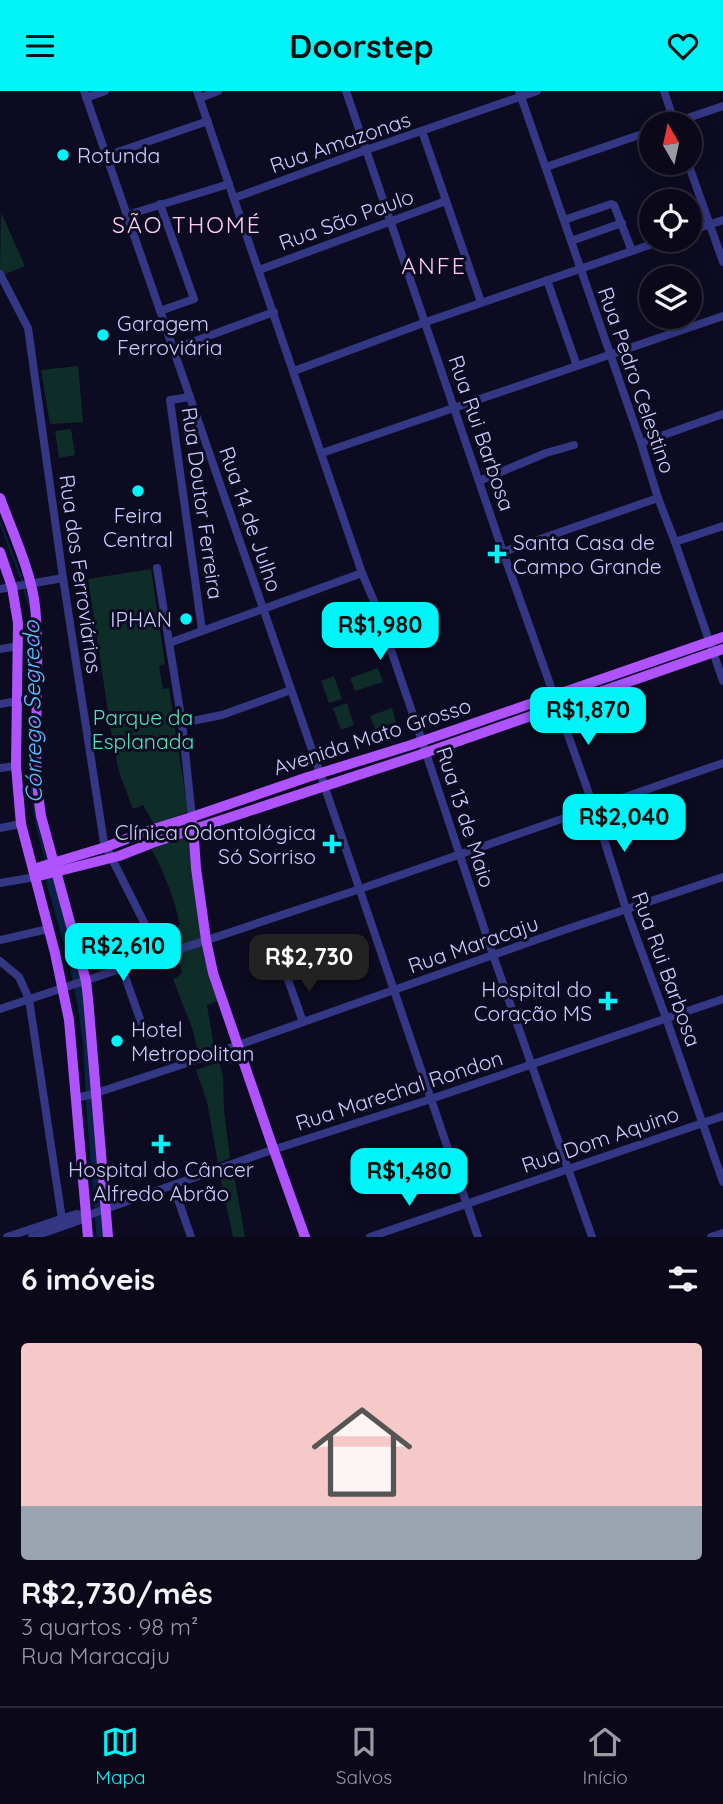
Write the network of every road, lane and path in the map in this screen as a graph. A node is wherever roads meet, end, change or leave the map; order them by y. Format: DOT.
graph roads {
  1 [pos="106,91"];
  2 [pos="218,91"];
  3 [pos="346,91"];
  4 [pos="537,91"];
  5 [pos="664,91"];
  6 [pos="85,94"];
  7 [pos="198,94"];
  8 [pos="520,94"];
  9 [pos="723,106"];
  10 [pos="670,112"];
  11 [pos="702,114"];
  12 [pos="208,121"];
  13 [pos="422,131"];
  14 [pos="639,135"];
  15 [pos="366,150"];
  16 [pos="106,156"];
  17 [pos="546,167"];
  18 [pos="692,175"];
  19 [pos="229,184"];
  20 [pos="234,198"];
  21 [pos="446,201"];
  22 [pos="160,204"];
  23 [pos="127,215"];
  24 [pos="723,219"];
  25 [pos="564,220"];
  26 [pos="391,221"];
  27 [pos="622,223"];
  28 [pos="709,224"];
  29 [pos="702,227"];
  30 [pos="571,241"];
  31 [pos="639,249"];
  32 [pos="632,251"];
  33 [pos="723,262"];
  34 [pos="580,268"];
  35 [pos="259,270"];
  36 [pos="0,274"];
  37 [pos="547,280"];
  38 [pos="481,302"];
  39 [pos="160,311"];
  40 [pos="274,312"];
  41 [pos="723,316"];
  42 [pos="426,322"];
  43 [pos="174,352"];
  44 [pos="610,354"];
  45 [pos="577,366"];
  46 [pos="294,370"];
  47 [pos="190,397"];
  48 [pos="454,408"];
  49 [pos="723,414"];
  50 [pos="641,443"];
  51 [pos="574,445"];
  52 [pos="322,453"];
  53 [pos="479,481"];
  54 [pos="0,498"];
  55 [pos="658,498"];
  56 [pos="723,526"];
  57 [pos="676,542"];
  58 [pos="0,552"];
  59 [pos="503,552"];
  60 [pos="157,568"];
  61 [pos="362,573"];
  62 [pos="63,578"];
  63 [pos="31,584"];
  64 [pos="13,587"];
  65 [pos="0,589"];
  66 [pos="263,609"];
  67 [pos="202,630"];
  68 [pos="723,637"];
  69 [pos="710,642"];
  70 [pos="169,643"];
  71 [pos="19,646"];
  72 [pos="0,649"];
  73 [pos="718,651"];
  74 [pos="723,681"];
  75 [pos="292,690"];
  76 [pos="555,695"];
  77 [pos="17,701"];
  78 [pos="0,704"];
  79 [pos="559,706"];
  80 [pos="182,723"];
  81 [pos="422,741"];
  82 [pos="426,752"];
  83 [pos="723,763"];
  84 [pos="16,765"];
  85 [pos="0,768"];
  86 [pos="320,773"];
  87 [pos="324,785"];
  88 [pos="594,808"];
  89 [pos="192,817"];
  90 [pos="22,824"];
  91 [pos="0,828"];
  92 [pos="193,829"];
  93 [pos="106,847"];
  94 [pos="460,854"];
  95 [pos="112,857"];
  96 [pos="44,871"];
  97 [pos="723,877"];
  98 [pos="0,883"];
  99 [pos="360,889"];
  100 [pos="626,909"];
  101 [pos="48,929"];
  102 [pos="0,940"];
  103 [pos="206,940"];
  104 [pos="494,955"];
  105 [pos="161,956"];
  106 [pos="2,965"];
  107 [pos="122,968"];
  108 [pos="287,977"];
  109 [pos="82,982"];
  110 [pos="66,987"];
  111 [pos="394,990"];
  112 [pos="29,999"];
  113 [pos="723,999"];
  114 [pos="0,1009"];
  115 [pos="666,1018"];
  116 [pos="141,1022"];
  117 [pos="303,1022"];
  118 [pos="238,1045"];
  119 [pos="532,1064"];
  120 [pos="95,1094"];
  121 [pos="78,1097"];
  122 [pos="431,1099"];
  123 [pos="723,1116"];
  124 [pos="702,1123"];
  125 [pos="274,1150"];
  126 [pos="568,1169"];
  127 [pos="723,1182"];
  128 [pos="173,1185"];
  129 [pos="467,1204"];
  130 [pos="104,1210"];
  131 [pos="87,1216"];
  132 [pos="62,1219"];
  133 [pos="723,1233"];
  134 [pos="7,1237"];
  135 [pos="32,1237"];
  136 [pos="88,1237"];
  137 [pos="108,1237"];
  138 [pos="191,1237"];
  139 [pos="305,1237"];
  140 [pos="370,1237"];
  141 [pos="478,1237"];
  142 [pos="592,1237"];
  143 [pos="711,1237"];
  1 -- 6 [label="street"];
  2 -- 7 [label="street"];
  3 -- 15 [label="street, Rua Rui Barbosa"];
  4 -- 8 [label="street, Rua Amazonas"];
  5 -- 10 [label="street"];
  6 -- 16 [label="street, Rua 14 de Julho"];
  7 -- 12 [label="street, Rua 13 de Maio"];
  8 -- 13 [label="street, Rua Amazonas"];
  8 -- 17 [label="street, Rua Pedro Celestino"];
  9 -- 11 [label="street"];
  12 -- 16 [label="street"];
  12 -- 19 [label="street, Rua 13 de Maio"];
  13 -- 15 [label="street, Rua Amazonas"];
  13 -- 21 [label="street"];
  14 -- 17 [label="street"];
  15 -- 20 [label="street, Rua Amazonas"];
  15 -- 26 [label="street, Rua Rui Barbosa"];
  16 -- 23 [label="street, Rua 14 de Julho"];
  17 -- 25 [label="street, Rua Pedro Celestino"];
  18 -- 28 [label="street"];
  19 -- 20 [label="street, Rua 13 de Maio"];
  19 -- 22 [label="street"];
  20 -- 35 [label="street, Rua 13 de Maio"];
  21 -- 26 [label="street, Rua São Paulo"];
  21 -- 38 [label="street"];
  22 -- 23 [label="street"];
  22 -- 39 [label="street"];
  23 -- 39 [label="street, Rua 14 de Julho"];
  24 -- 28 [label="street"];
  25 -- 27 [label="street"];
  25 -- 30 [label="street, Rua Pedro Celestino"];
  26 -- 35 [label="street, Rua São Paulo"];
  26 -- 42 [label="street, Rua Rui Barbosa"];
  27 -- 30 [label="street"];
  27 -- 32 [label="street"];
  28 -- 29 [label="street"];
  28 -- 33 [label="street"];
  30 -- 34 [label="street, Rua Pedro Celestino"];
  31 -- 32 [label="street"];
  32 -- 34 [label="street"];
  34 -- 37 [label="street"];
  34 -- 44 [label="street, Rua Pedro Celestino"];
  35 -- 40 [label="street, Rua 13 de Maio"];
  36 -- 62 [label="street, Rua dos Ferroviários"];
  37 -- 38 [label="street"];
  37 -- 45 [label="street"];
  38 -- 42 [label="street"];
  39 -- 43 [label="street, Rua 14 de Julho"];
  40 -- 43 [label="street"];
  40 -- 46 [label="street, Rua 13 de Maio"];
  41 -- 44 [label="street"];
  42 -- 46 [label="street"];
  42 -- 48 [label="street, Rua Rui Barbosa"];
  43 -- 47 [label="street, Rua 14 de Julho"];
  44 -- 45 [label="street"];
  44 -- 50 [label="street, Rua Pedro Celestino"];
  45 -- 48 [label="street"];
  46 -- 52 [label="street, Rua 13 de Maio"];
  47 -- 66 [label="street, Rua 14 de Julho"];
  47 -- 67 [label="street, Rua Doutor Ferreira"];
  48 -- 52 [label="street"];
  48 -- 53 [label="street, Rua Rui Barbosa"];
  49 -- 50 [label="street"];
  50 -- 55 [label="street, Rua Pedro Celestino"];
  51 -- 53 [label="street"];
  52 -- 61 [label="street, Rua 13 de Maio"];
  53 -- 59 [label="street, Rua Rui Barbosa"];
  54 -- 63 [label="main road"];
  55 -- 57 [label="street, Rua Pedro Celestino"];
  55 -- 59 [label="street"];
  56 -- 57 [label="street"];
  57 -- 69 [label="street, Rua Pedro Celestino"];
  58 -- 64 [label="main road"];
  59 -- 76 [label="street, Rua Rui Barbosa"];
  60 -- 70 [label="street"];
  61 -- 66 [label="street"];
  61 -- 81 [label="street, Rua 13 de Maio"];
  62 -- 63 [label="street"];
  62 -- 93 [label="street, Rua dos Ferroviários"];
  63 -- 64 [label="street"];
  63 -- 96 [label="main road"];
  64 -- 65 [label="street"];
  64 -- 71 [label="main road"];
  66 -- 67 [label="street"];
  66 -- 75 [label="street, Rua 14 de Julho"];
  67 -- 70 [label="street"];
  68 -- 69 [label="main road, Avenida Mato Grosso"];
  69 -- 73 [label="street, Rua Pedro Celestino"];
  69 -- 76 [label="main road, Avenida Mato Grosso"];
  70 -- 80 [label="street"];
  71 -- 72 [label="street"];
  71 -- 77 [label="main road"];
  73 -- 74 [label="street, Rua Pedro Celestino"];
  73 -- 79 [label="main road, Avenida Mato Grosso"];
  75 -- 80 [label="street"];
  75 -- 86 [label="street, Rua 14 de Julho"];
  76 -- 79 [label="street, Rua Rui Barbosa"];
  76 -- 81 [label="main road, Avenida Mato Grosso"];
  77 -- 78 [label="street"];
  77 -- 84 [label="main road"];
  79 -- 82 [label="main road, Avenida Mato Grosso"];
  79 -- 88 [label="street, Rua Rui Barbosa"];
  80 -- 89 [label="street"];
  81 -- 82 [label="street, Rua 13 de Maio"];
  81 -- 86 [label="main road, Avenida Mato Grosso"];
  82 -- 87 [label="main road, Avenida Mato Grosso"];
  82 -- 94 [label="street, Rua 13 de Maio"];
  83 -- 88 [label="street"];
  84 -- 85 [label="street"];
  84 -- 90 [label="main road"];
  86 -- 87 [label="street, Rua 14 de Julho"];
  86 -- 89 [label="main road, Avenida Mato Grosso"];
  87 -- 92 [label="main road, Avenida Mato Grosso"];
  87 -- 99 [label="street, Rua 14 de Julho"];
  88 -- 94 [label="street"];
  88 -- 100 [label="street, Rua Rui Barbosa"];
  89 -- 92 [label="main road"];
  89 -- 93 [label="main road, Avenida Mato Grosso"];
  90 -- 91 [label="street"];
  90 -- 96 [label="main road"];
  92 -- 95 [label="main road, Avenida Mato Grosso"];
  92 -- 103 [label="main road"];
  93 -- 95 [label="street, Rua dos Ferroviários"];
  93 -- 96 [label="main road, Avenida Mato Grosso"];
  94 -- 99 [label="street"];
  94 -- 104 [label="street, Rua 13 de Maio"];
  95 -- 96 [label="main road, Avenida Mato Grosso"];
  95 -- 105 [label="street, Rua dos Ferroviários"];
  96 -- 98 [label="street"];
  96 -- 101 [label="main road"];
  96 -- 109 [label="main road"];
  97 -- 100 [label="street, Rua Maracaju"];
  99 -- 103 [label="street"];
  99 -- 111 [label="street, Rua 14 de Julho"];
  100 -- 104 [label="street, Rua Maracaju"];
  100 -- 115 [label="street, Rua Rui Barbosa"];
  101 -- 102 [label="street"];
  101 -- 110 [label="main road"];
  103 -- 105 [label="street"];
  103 -- 118 [label="main road"];
  104 -- 111 [label="street, Rua Maracaju"];
  104 -- 119 [label="street, Rua 13 de Maio"];
  105 -- 107 [label="street"];
  106 -- 112 [label="street"];
  107 -- 109 [label="street"];
  107 -- 116 [label="street"];
  108 -- 117 [label="street"];
  109 -- 110 [label="street"];
  109 -- 120 [label="main road"];
  110 -- 112 [label="street"];
  110 -- 121 [label="main road"];
  111 -- 117 [label="street, Rua Maracaju"];
  111 -- 122 [label="street, Rua 14 de Julho"];
  112 -- 114 [label="street"];
  112 -- 132 [label="street"];
  113 -- 115 [label="street, Rua Marechal Rondon"];
  115 -- 119 [label="street, Rua Marechal Rondon"];
  115 -- 124 [label="street, Rua Rui Barbosa"];
  117 -- 118 [label="street, Rua Maracaju"];
  118 -- 120 [label="street, Rua Maracaju"];
  118 -- 125 [label="main road"];
  119 -- 122 [label="street, Rua Marechal Rondon"];
  119 -- 126 [label="street, Rua 13 de Maio"];
  120 -- 121 [label="street, Rua Maracaju"];
  120 -- 130 [label="main road"];
  121 -- 131 [label="main road"];
  122 -- 125 [label="street, Rua Marechal Rondon"];
  122 -- 129 [label="street, Rua 14 de Julho"];
  123 -- 124 [label="street, Rua Dom Aquino"];
  124 -- 126 [label="street, Rua Dom Aquino"];
  124 -- 127 [label="street, Rua Rui Barbosa"];
  125 -- 128 [label="street, Rua Marechal Rondon"];
  125 -- 139 [label="main road"];
  126 -- 129 [label="street, Rua Dom Aquino"];
  126 -- 142 [label="street, Rua 13 de Maio"];
  128 -- 130 [label="street, Rua Marechal Rondon"];
  128 -- 138 [label="street"];
  129 -- 140 [label="street, Rua Dom Aquino"];
  129 -- 141 [label="street, Rua 14 de Julho"];
  130 -- 131 [label="street, Rua Marechal Rondon"];
  130 -- 137 [label="main road"];
  131 -- 132 [label="street, Rua Marechal Rondon"];
  131 -- 135 [label="street, Rua Marechal Rondon"];
  131 -- 136 [label="main road"];
  132 -- 134 [label="street, Rua Marechal Rondon"];
  133 -- 143 [label="street"];
}
